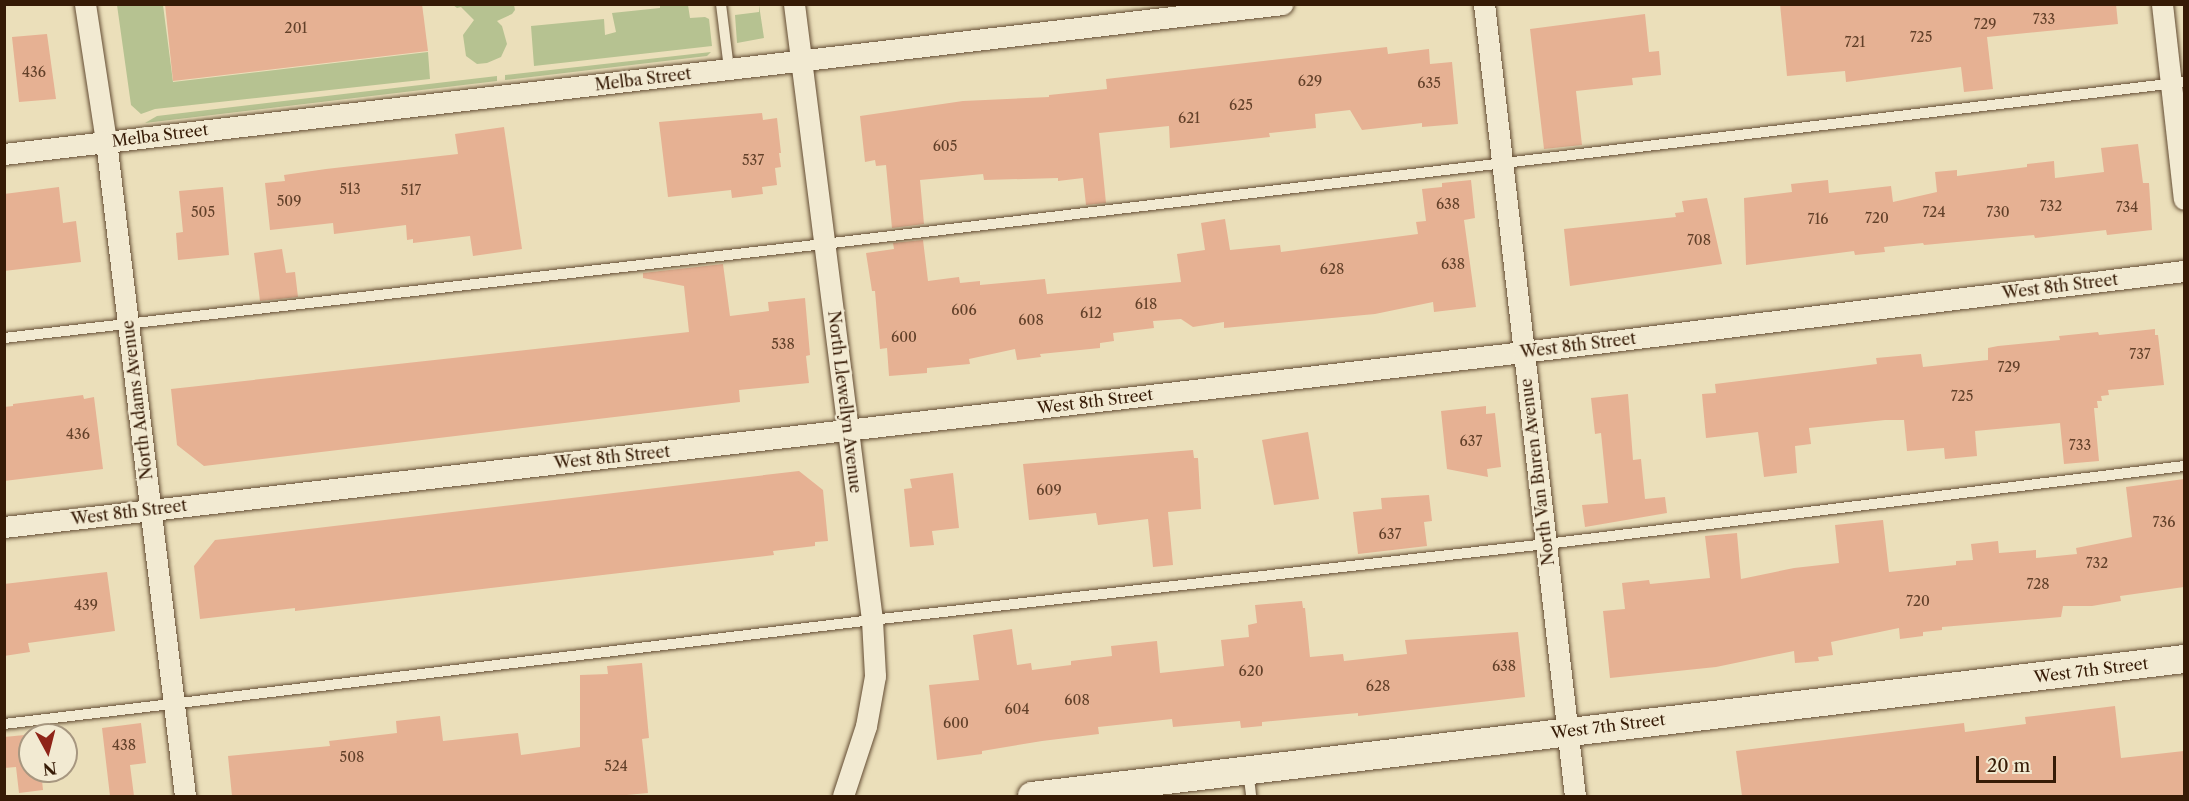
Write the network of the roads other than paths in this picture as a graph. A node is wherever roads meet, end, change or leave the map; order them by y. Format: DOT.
graph roads {
  1 [pos="85,4"];
  2 [pos="721,4"];
  3 [pos="794,4"];
  4 [pos="1282,4"];
  5 [pos="1484,4"];
  6 [pos="2162,4"];
  7 [pos="801,59"];
  8 [pos="729,69"];
  9 [pos="2178,82"];
  10 [pos="106,141"];
  11 [pos="4,154"];
  12 [pos="1502,163"];
  13 [pos="2184,199"];
  14 [pos="824,244"];
  15 [pos="2184,271"];
  16 [pos="128,323"];
  17 [pos="4,338"];
  18 [pos="1523,352"];
  19 [pos="849,430"];
  20 [pos="2184,466"];
  21 [pos="150,509"];
  22 [pos="4,527"];
  23 [pos="1546,544"];
  24 [pos="872,620"];
  25 [pos="2184,658"];
  26 [pos="174,705"];
  27 [pos="4,724"];
  28 [pos="1568,731"];
  29 [pos="1249,783"];
  30 [pos="1130,790"];
  31 [pos="185,796"];
  32 [pos="843,796"];
  33 [pos="1032,796"];
  34 [pos="1575,796"];
  1 -- 10 [label="street, North Adams Avenue"];
  2 -- 8 [label="lane"];
  3 -- 7 [label="street, North Llewellyn Avenue"];
  4 -- 7 [label="street, Melba Street"];
  5 -- 12 [label="street, North Van Buren Avenue"];
  6 -- 9 [label="street"];
  7 -- 8 [label="street, Melba Street"];
  7 -- 14 [label="street, North Llewellyn Avenue"];
  8 -- 10 [label="street, Melba Street"];
  9 -- 12 [label="lane"];
  9 -- 13 [label="street"];
  10 -- 11 [label="street, Melba Street"];
  10 -- 16 [label="street, North Adams Avenue"];
  12 -- 14 [label="lane"];
  12 -- 18 [label="street, North Van Buren Avenue"];
  14 -- 16 [label="lane"];
  14 -- 19 [label="street, North Llewellyn Avenue"];
  15 -- 18 [label="street, West 8th Street"];
  16 -- 17 [label="lane"];
  16 -- 21 [label="street, North Adams Avenue"];
  18 -- 19 [label="street, West 8th Street"];
  18 -- 23 [label="street, North Van Buren Avenue"];
  19 -- 21 [label="street, West 8th Street"];
  19 -- 24 [label="street, North Llewellyn Avenue"];
  20 -- 23 [label="lane"];
  21 -- 22 [label="street, West 8th Street"];
  21 -- 26 [label="street, North Adams Avenue"];
  23 -- 24 [label="lane"];
  23 -- 28 [label="street, North Van Buren Avenue"];
  24 -- 26 [label="lane"];
  24 -- 32 [label="street, North Llewellyn Avenue"];
  25 -- 28 [label="street, West 7th Street"];
  26 -- 27 [label="lane"];
  26 -- 31 [label="street, North Adams Avenue"];
  28 -- 29 [label="street, West 7th Street"];
  28 -- 34 [label="street, North Van Buren Avenue"];
  29 -- 30 [label="street, West 7th Street"];
  30 -- 33 [label="street, West 7th Street"];
}
